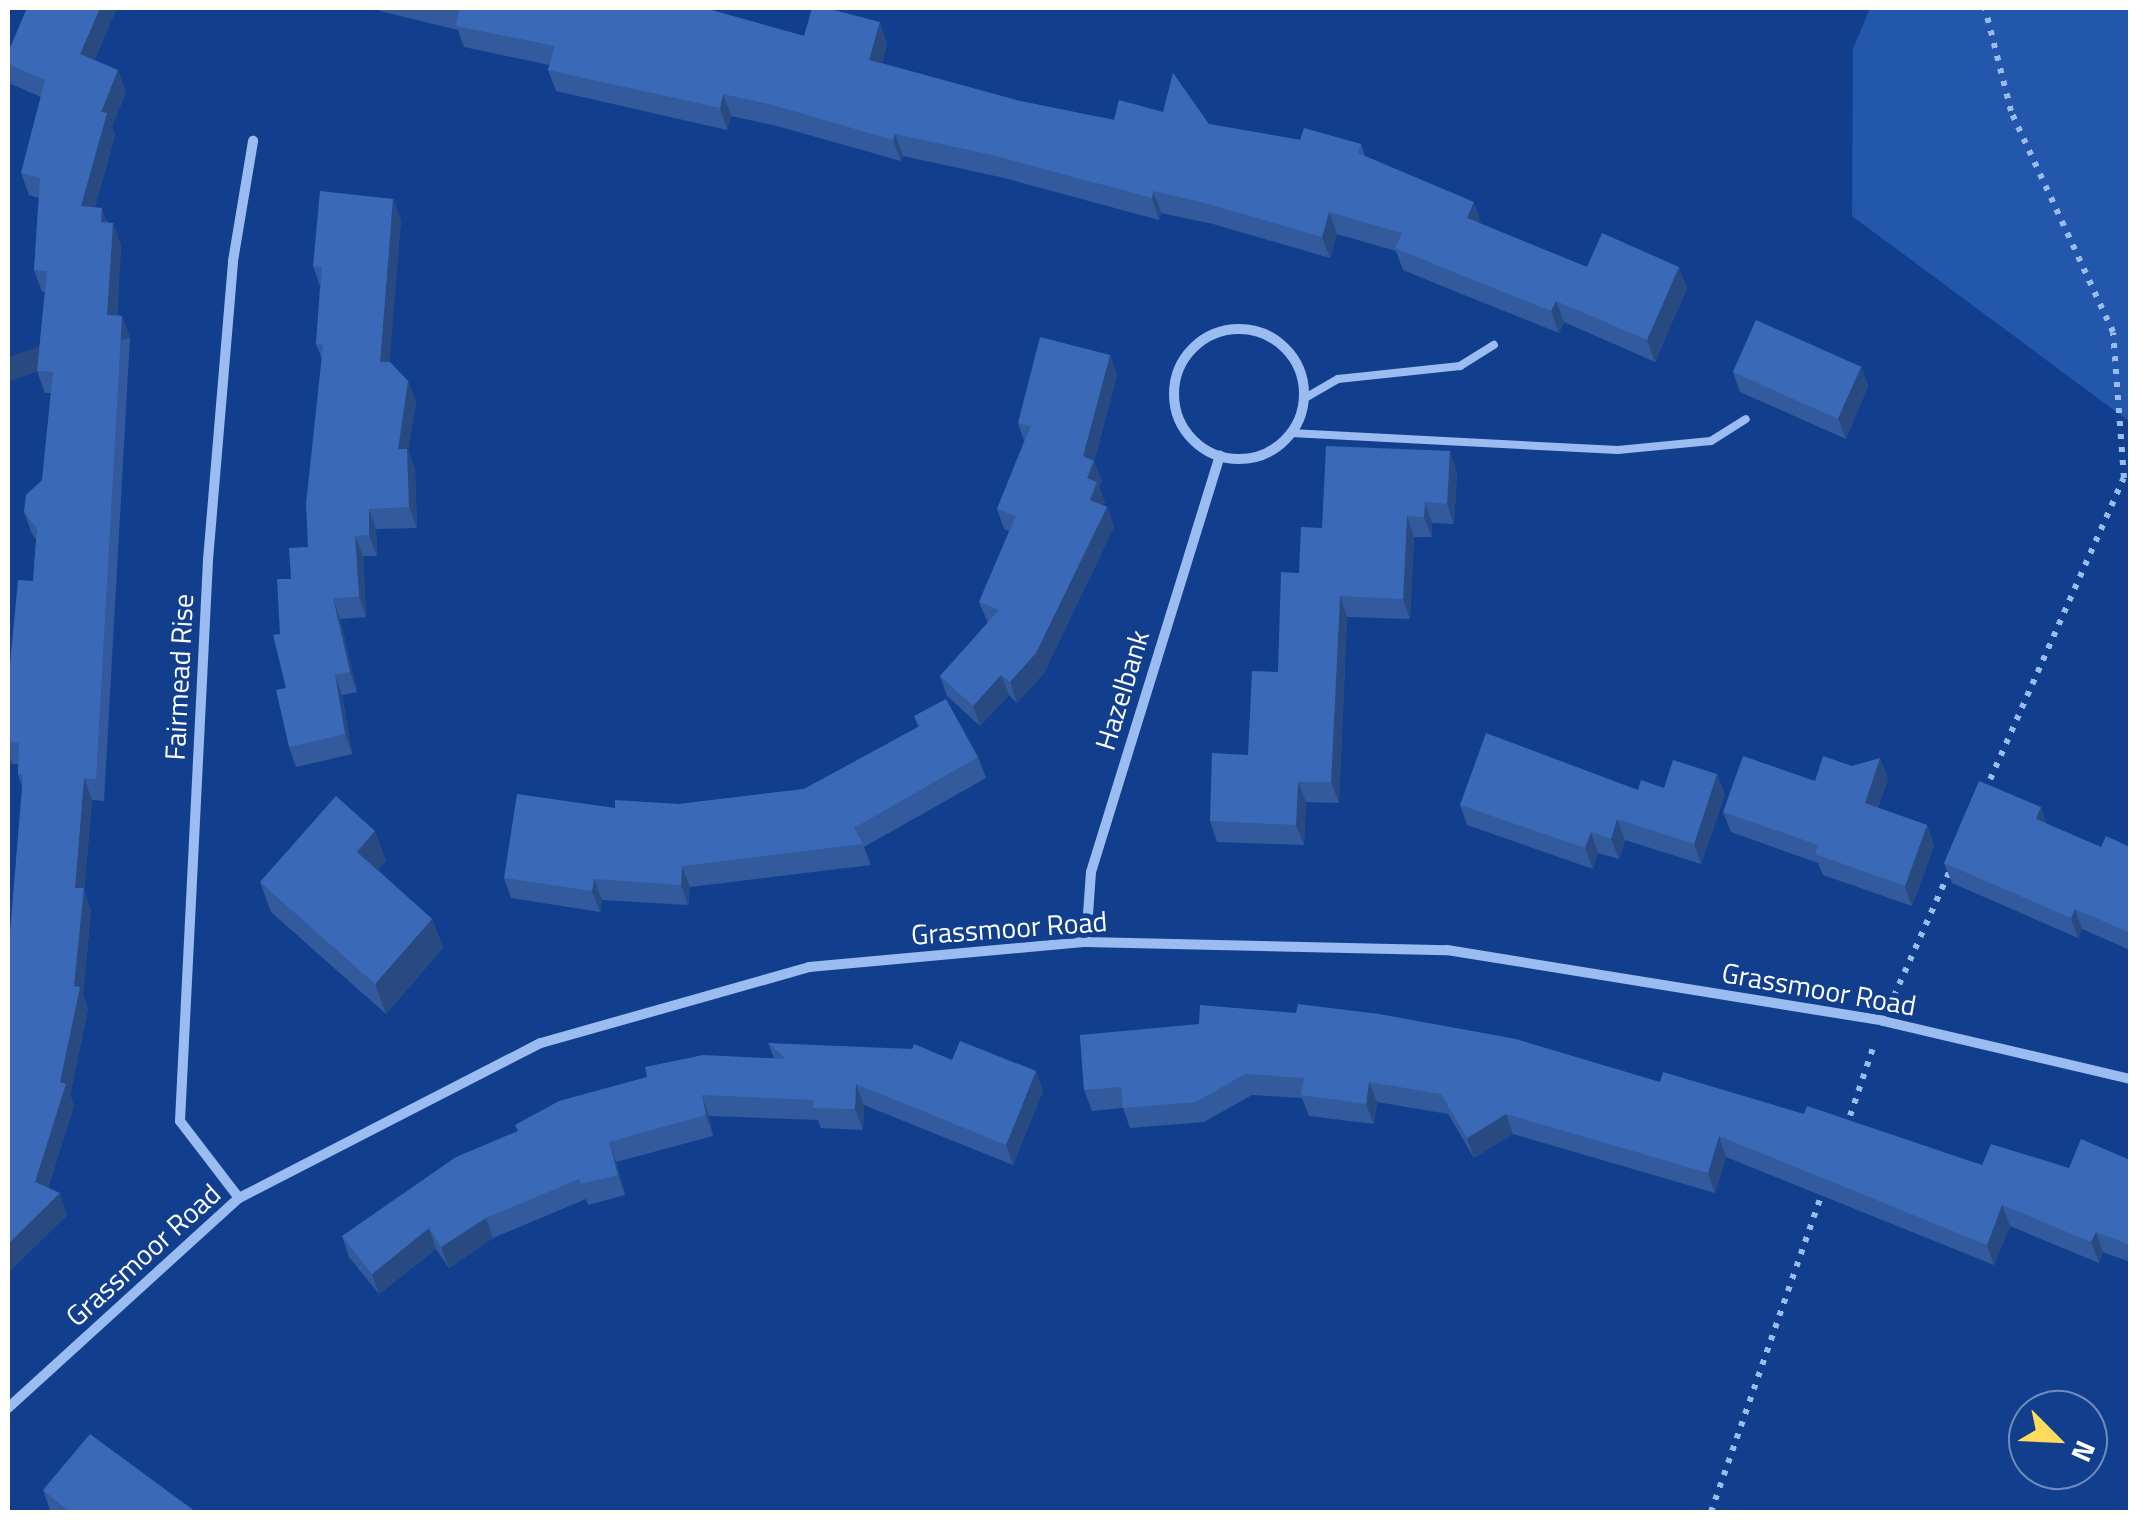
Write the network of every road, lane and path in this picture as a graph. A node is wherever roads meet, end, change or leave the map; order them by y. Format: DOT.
graph roads {
  1 [pos="1986,8"];
  2 [pos="253,141"];
  3 [pos="1494,345"];
  4 [pos="1305,398"];
  5 [pos="1746,418"];
  6 [pos="1291,433"];
  7 [pos="1220,456"];
  8 [pos="1980,804"];
  9 [pos="1955,858"];
  10 [pos="1086,942"];
  11 [pos="1883,1021"];
  12 [pos="2130,1079"];
  13 [pos="1838,1148"];
  14 [pos="1826,1185"];
  15 [pos="239,1198"];
  16 [pos="8,1408"];
  17 [pos="1712,1512"];
  1 -- 8 [label="path"];
  2 -- 15 [label="street, Fairmead Rise"];
  3 -- 4 [label="lane"];
  4 -- 6 [label="street"];
  4 -- 7 [label="street"];
  5 -- 6 [label="lane"];
  6 -- 7 [label="street"];
  7 -- 10 [label="street, Hazelbank"];
  9 -- 11 [label="path"];
  10 -- 11 [label="street, Grassmoor Road"];
  10 -- 15 [label="street, Grassmoor Road"];
  11 -- 12 [label="street, Grassmoor Road"];
  11 -- 13 [label="path"];
  14 -- 17 [label="path"];
  15 -- 16 [label="street, Grassmoor Road"];
}
